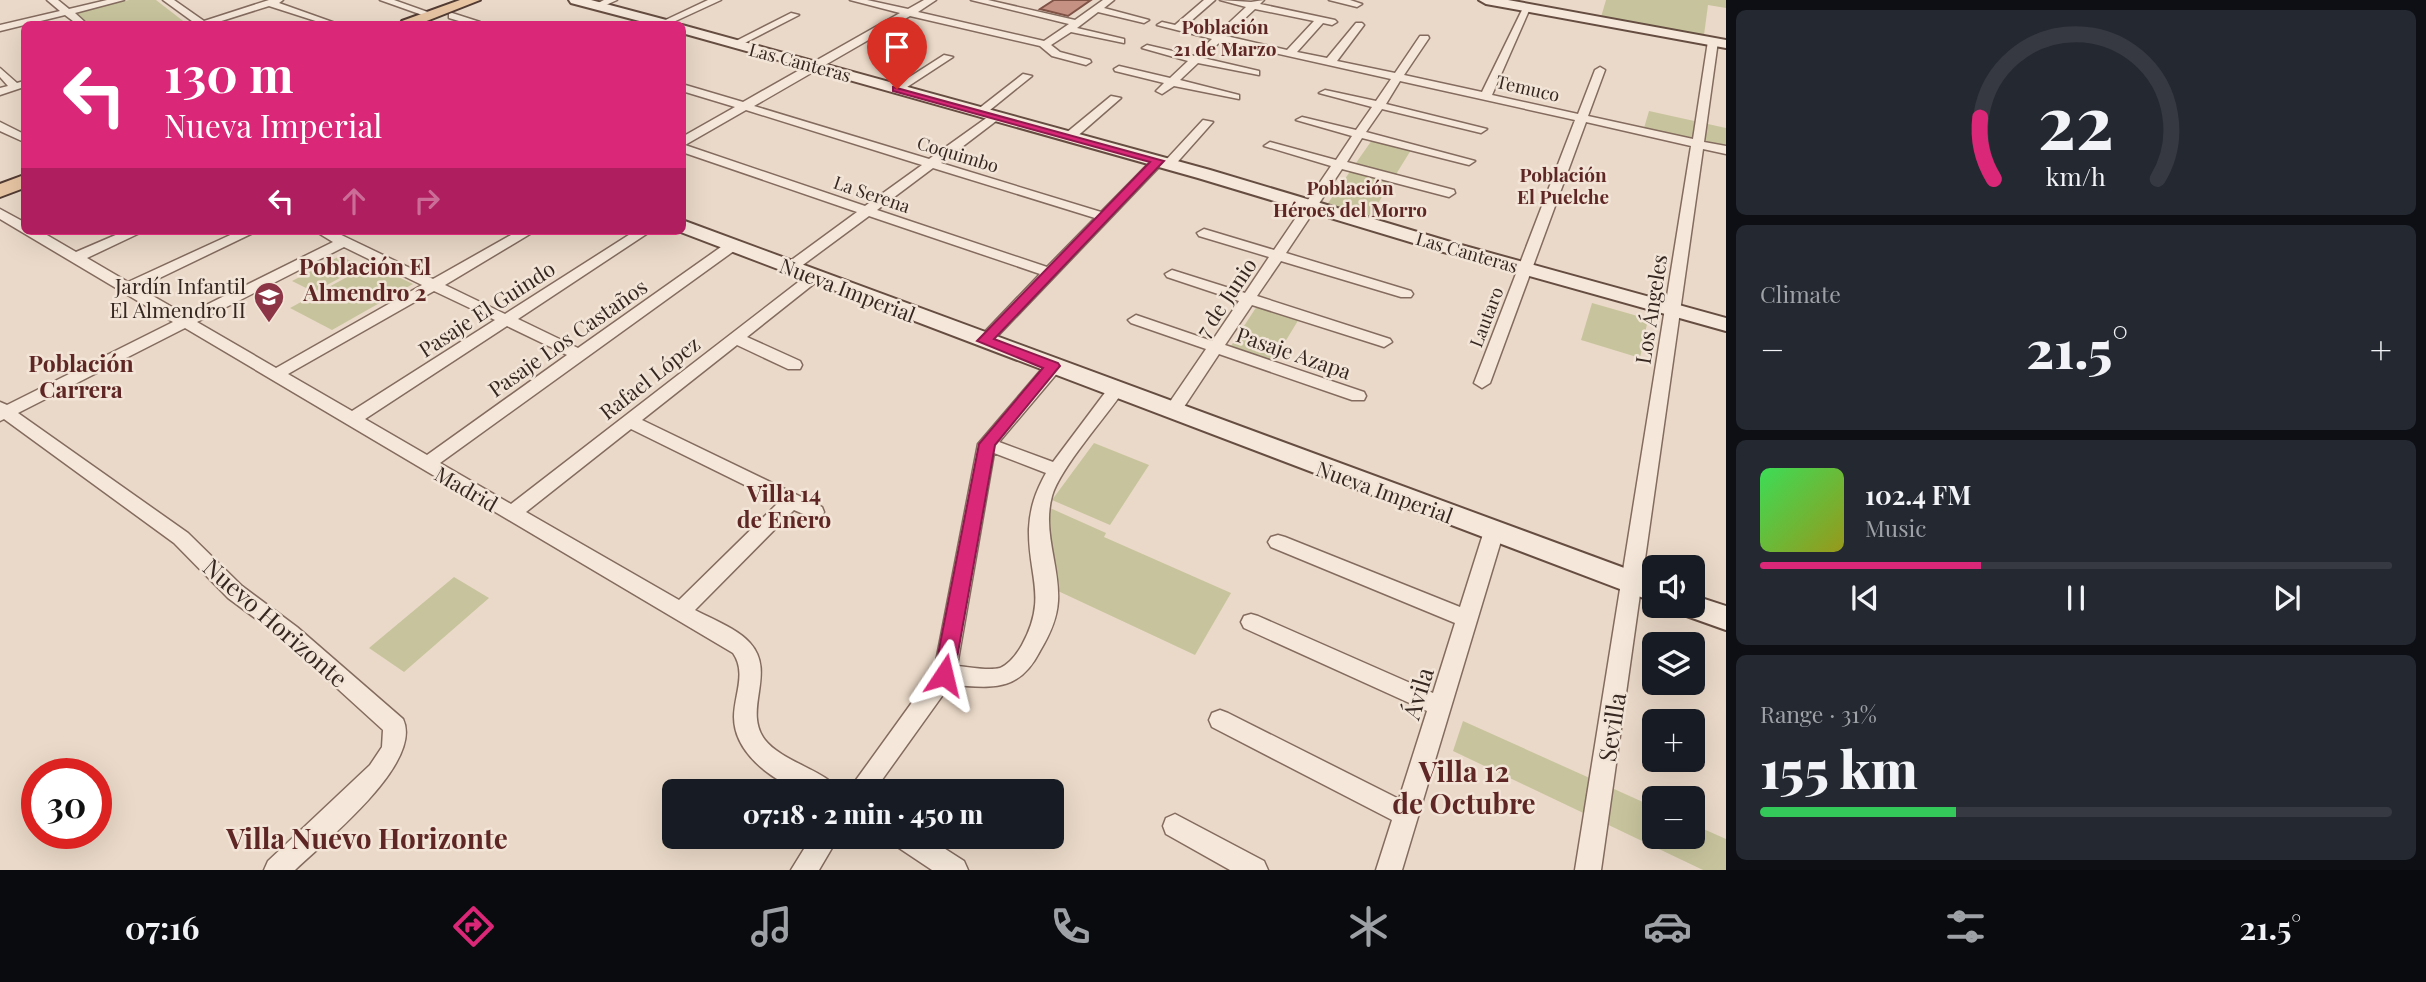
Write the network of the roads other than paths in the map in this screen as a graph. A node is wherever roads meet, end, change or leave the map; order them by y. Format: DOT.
graph roads {
  1 [pos="52,0"];
  2 [pos="119,0"];
  3 [pos="168,0"];
  4 [pos="385,0"];
  5 [pos="576,0"];
  6 [pos="612,0"];
  7 [pos="716,0"];
  8 [pos="855,0"];
  9 [pos="932,0"];
  10 [pos="976,0"];
  11 [pos="1088,0"];
  12 [pos="1210,0"];
  13 [pos="1226,0"];
  14 [pos="1334,0"];
  15 [pos="1486,0"];
  16 [pos="274,1"];
  17 [pos="478,2"];
  18 [pos="1590,2"];
  19 [pos="1256,3"];
  20 [pos="1103,4"];
  21 [pos="1357,4"];
  22 [pos="597,6"];
  23 [pos="1528,8"];
  24 [pos="67,12"];
  25 [pos="909,13"];
  26 [pos="794,15"];
  27 [pos="452,16"];
  28 [pos="1584,18"];
  29 [pos="431,20"];
  30 [pos="1144,20"];
  31 [pos="1320,20"];
  32 [pos="29,21"];
  33 [pos="78,21"];
  34 [pos="199,21"];
  35 [pos="212,21"];
  36 [pos="325,21"];
  37 [pos="468,21"];
  38 [pos="652,21"];
  39 [pos="670,21"];
  40 [pos="1332,22"];
  41 [pos="21,23"];
  42 [pos="1163,24"];
  43 [pos="1359,24"];
  44 [pos="1073,26"];
  45 [pos="0,28"];
  46 [pos="1177,28"];
  47 [pos="686,30"];
  48 [pos="1219,37"];
  49 [pos="1424,38"];
  50 [pos="1120,41"];
  51 [pos="1720,43"];
  52 [pos="735,44"];
  53 [pos="1044,44"];
  54 [pos="1147,48"];
  55 [pos="1290,53"];
  56 [pos="948,57"];
  57 [pos="1196,59"];
  58 [pos="1326,61"];
  59 [pos="1086,62"];
  60 [pos="816,66"];
  61 [pos="1119,69"];
  62 [pos="1600,70"];
  63 [pos="0,71"];
  64 [pos="1255,73"];
  65 [pos="1027,76"];
  66 [pos="1399,78"];
  67 [pos="1172,82"];
  68 [pos="20,85"];
  69 [pos="686,88"];
  70 [pos="897,89"];
  71 [pos="1162,91"];
  72 [pos="0,92"];
  73 [pos="1325,93"];
  74 [pos="1235,97"];
  75 [pos="1485,97"];
  76 [pos="1115,98"];
  77 [pos="1380,106"];
  78 [pos="745,107"];
  79 [pos="988,114"];
  80 [pos="1582,118"];
  81 [pos="1302,120"];
  82 [pos="1207,122"];
  83 [pos="0,126"];
  84 [pos="1481,130"];
  85 [pos="1361,134"];
  86 [pos="1070,136"];
  87 [pos="21,137"];
  88 [pos="686,140"];
  89 [pos="1699,144"];
  90 [pos="1270,146"];
  91 [pos="686,149"];
  92 [pos="1726,150"];
  93 [pos="1469,161"];
  94 [pos="1164,162"];
  95 [pos="929,163"];
  96 [pos="1341,164"];
  97 [pos="21,170"];
  98 [pos="0,179"];
  99 [pos="21,182"];
  100 [pos="0,191"];
  101 [pos="1449,192"];
  102 [pos="1313,206"];
  103 [pos="866,211"];
  104 [pos="0,214"];
  105 [pos="1104,217"];
  106 [pos="21,226"];
  107 [pos="686,227"];
  108 [pos="1204,233"];
  109 [pos="37,235"];
  110 [pos="128,235"];
  111 [pos="241,235"];
  112 [pos="330,235"];
  113 [pos="513,235"];
  114 [pos="638,235"];
  115 [pos="344,242"];
  116 [pos="733,245"];
  117 [pos="1279,256"];
  118 [pos="75,258"];
  119 [pos="791,267"];
  120 [pos="1525,269"];
  121 [pos="1050,273"];
  122 [pos="1172,274"];
  123 [pos="815,276"];
  124 [pos="433,285"];
  125 [pos="127,288"];
  126 [pos="1406,294"];
  127 [pos="1250,299"];
  128 [pos="1673,310"];
  129 [pos="506,320"];
  130 [pos="1136,320"];
  131 [pos="184,322"];
  132 [pos="1726,325"];
  133 [pos="736,338"];
  134 [pos="984,341"];
  135 [pos="1384,342"];
  136 [pos="1216,348"];
  137 [pos="579,355"];
  138 [pos="794,365"];
  139 [pos="1053,366"];
  140 [pos="275,375"];
  141 [pos="1482,383"];
  142 [pos="1115,390"];
  143 [pos="1358,396"];
  144 [pos="2,412"];
  145 [pos="1172,412"];
  146 [pos="351,420"];
  147 [pos="630,421"];
  148 [pos="987,444"];
  149 [pos="425,464"];
  150 [pos="1057,470"];
  151 [pos="792,501"];
  152 [pos="815,512"];
  153 [pos="511,514"];
  154 [pos="1494,531"];
  155 [pos="1278,542"];
  156 [pos="1646,555"];
  157 [pos="1642,587"];
  158 [pos="1642,592"];
  159 [pos="1705,611"];
  160 [pos="678,612"];
  161 [pos="1726,618"];
  162 [pos="1467,619"];
  163 [pos="1251,622"];
  164 [pos="944,675"];
  165 [pos="1440,707"];
  166 [pos="1220,720"];
  167 [pos="805,779"];
  168 [pos="869,779"];
  169 [pos="1406,815"];
  170 [pos="1175,826"];
  171 [pos="818,849"];
  172 [pos="922,849"];
  173 [pos="277,870"];
  174 [pos="804,870"];
  175 [pos="955,870"];
  176 [pos="1255,870"];
  177 [pos="1389,870"];
  178 [pos="1588,870"];
  1 -- 24 [label="street"];
  2 -- 24 [label="street"];
  3 -- 34 [label="street"];
  4 -- 29 [label="street"];
  5 -- 22 [label="street"];
  6 -- 22 [label="street"];
  7 -- 39 [label="street"];
  8 -- 25 [label="street"];
  9 -- 25 [label="street"];
  10 -- 44 [label="street"];
  11 -- 20 [label="street"];
  12 -- 46 [label="street"];
  13 -- 19 [label="street"];
  14 -- 21 [label="street"];
  15 -- 23 [label="street"];
  16 -- 35 [label="street"];
  16 -- 36 [label="street"];
  17 -- 27 [label="main road"];
  17 -- 29 [label="main road"];
  18 -- 28 [label="street"];
  19 -- 31 [label="street"];
  19 -- 48 [label="street"];
  20 -- 30 [label="street"];
  20 -- 44 [label="street"];
  22 -- 38 [label="street"];
  23 -- 28 [label="street"];
  23 -- 75 [label="street"];
  24 -- 32 [label="street"];
  24 -- 33 [label="street"];
  25 -- 53 [label="street"];
  25 -- 60 [label="street"];
  26 -- 52 [label="street"];
  27 -- 29 [label="main road"];
  27 -- 37 [label="street"];
  28 -- 51 [label="street"];
  31 -- 40 [label="street"];
  31 -- 55 [label="street"];
  41 -- 45 [label="street"];
  42 -- 46 [label="street, Temuco"];
  43 -- 58 [label="street"];
  44 -- 50 [label="street"];
  44 -- 53 [label="street"];
  46 -- 48 [label="street, Temuco"];
  47 -- 52 [label="street, Las Canteras"];
  48 -- 55 [label="street, Temuco"];
  48 -- 57 [label="street"];
  49 -- 66 [label="street, 7 de Junio"];
  51 -- 89 [label="street, Los Ángeles"];
  52 -- 60 [label="street, Las Canteras"];
  53 -- 59 [label="street"];
  54 -- 57 [label="street"];
  55 -- 58 [label="street, Temuco"];
  56 -- 70 [label="street"];
  57 -- 64 [label="street"];
  57 -- 67 [label="street"];
  58 -- 66 [label="street, Temuco"];
  60 -- 70 [label="street, Las Canteras"];
  60 -- 78 [label="street"];
  61 -- 67 [label="street"];
  62 -- 80 [label="street, Lautaro"];
  63 -- 68 [label="street"];
  65 -- 79 [label="street"];
  66 -- 75 [label="street, Temuco"];
  66 -- 77 [label="street, 7 de Junio"];
  67 -- 71 [label="street"];
  67 -- 74 [label="street"];
  68 -- 72 [label="street"];
  69 -- 78 [label="street, Coquimbo"];
  70 -- 79 [label="street, Las Canteras"];
  73 -- 77 [label="street"];
  75 -- 80 [label="street, Temuco"];
  76 -- 86 [label="street"];
  77 -- 84 [label="street"];
  77 -- 85 [label="street, 7 de Junio"];
  78 -- 88 [label="street"];
  78 -- 95 [label="street, Coquimbo"];
  79 -- 86 [label="street, Las Canteras"];
  79 -- 95 [label="street"];
  80 -- 89 [label="street, Temuco"];
  80 -- 120 [label="street, Lautaro"];
  81 -- 85 [label="street"];
  82 -- 94 [label="street"];
  83 -- 87 [label="street"];
  85 -- 93 [label="street"];
  85 -- 96 [label="street, 7 de Junio"];
  86 -- 94 [label="street, Las Canteras"];
  89 -- 92 [label="street, Temuco"];
  89 -- 128 [label="street, Los Ángeles"];
  90 -- 96 [label="street"];
  91 -- 103 [label="street, La Serena"];
  94 -- 102 [label="street, Las Canteras"];
  94 -- 105 [label="street"];
  95 -- 103 [label="street"];
  95 -- 105 [label="street, Coquimbo"];
  96 -- 101 [label="street"];
  96 -- 102 [label="street, 7 de Junio"];
  97 -- 98 [label="main road"];
  99 -- 100 [label="main road"];
  102 -- 117 [label="street, 7 de Junio"];
  102 -- 120 [label="street, Las Canteras"];
  103 -- 119 [label="street"];
  103 -- 121 [label="street, La Serena"];
  104 -- 106 [label="street"];
  105 -- 121 [label="street"];
  107 -- 116 [label="street, Nueva Imperial"];
  108 -- 117 [label="street"];
  109 -- 118 [label="street, Madrid"];
  110 -- 118 [label="street"];
  111 -- 125 [label="street"];
  112 -- 115 [label="street"];
  113 -- 124 [label="street"];
  114 -- 129 [label="street, Pasaje El Guindo"];
  115 -- 124 [label="street"];
  115 -- 131 [label="street"];
  116 -- 119 [label="street, Nueva Imperial"];
  116 -- 137 [label="street, Pasaje Los Castaños"];
  117 -- 126 [label="street"];
  117 -- 127 [label="street, 7 de Junio"];
  118 -- 125 [label="street, Madrid"];
  119 -- 123 [label="street, Nueva Imperial"];
  120 -- 128 [label="street, Las Canteras"];
  120 -- 141 [label="street, Lautaro"];
  121 -- 134 [label="street"];
  122 -- 127 [label="street"];
  123 -- 133 [label="street, Rafael López"];
  123 -- 134 [label="street, Nueva Imperial"];
  124 -- 129 [label="street"];
  124 -- 140 [label="street"];
  125 -- 131 [label="street, Madrid"];
  127 -- 135 [label="street"];
  127 -- 136 [label="street, 7 de Junio"];
  128 -- 132 [label="street, Las Canteras"];
  128 -- 156 [label="street, Los Ángeles"];
  129 -- 137 [label="street"];
  129 -- 146 [label="street, Pasaje El Guindo"];
  130 -- 136 [label="street, Pasaje Azapa"];
  131 -- 140 [label="street, Madrid"];
  131 -- 144 [label="street"];
  133 -- 138 [label="street"];
  133 -- 147 [label="street, Rafael López"];
  134 -- 139 [label="street, Nueva Imperial"];
  136 -- 143 [label="street, Pasaje Azapa"];
  136 -- 145 [label="street, 7 de Junio"];
  137 -- 149 [label="street, Pasaje Los Castaños"];
  139 -- 142 [label="street, Nueva Imperial"];
  139 -- 148 [label="street"];
  140 -- 146 [label="street, Madrid"];
  142 -- 145 [label="street, Nueva Imperial"];
  142 -- 150 [label="street"];
  144 -- 173 [label="street, Nuevo Horizonte"];
  145 -- 154 [label="street, Nueva Imperial"];
  146 -- 149 [label="street, Madrid"];
  147 -- 151 [label="street"];
  147 -- 153 [label="street, Rafael López"];
  148 -- 150 [label="street"];
  148 -- 164 [label="street"];
  149 -- 153 [label="street, Madrid"];
  150 -- 164 [label="street"];
  151 -- 152 [label="street"];
  151 -- 160 [label="street"];
  153 -- 160 [label="street, Madrid"];
  154 -- 157 [label="street, Nueva Imperial"];
  154 -- 162 [label="street, Ávila"];
  155 -- 162 [label="street"];
  158 -- 178 [label="street, Sevilla"];
  159 -- 161 [label="street"];
  160 -- 167 [label="street, Madrid"];
  162 -- 165 [label="street, Ávila"];
  163 -- 165 [label="street"];
  164 -- 168 [label="street"];
  165 -- 169 [label="street, Ávila"];
  166 -- 169 [label="street"];
  169 -- 177 [label="street, Ávila"];
  170 -- 176 [label="street"];
  171 -- 174 [label="street"];
  172 -- 175 [label="street"];
}
